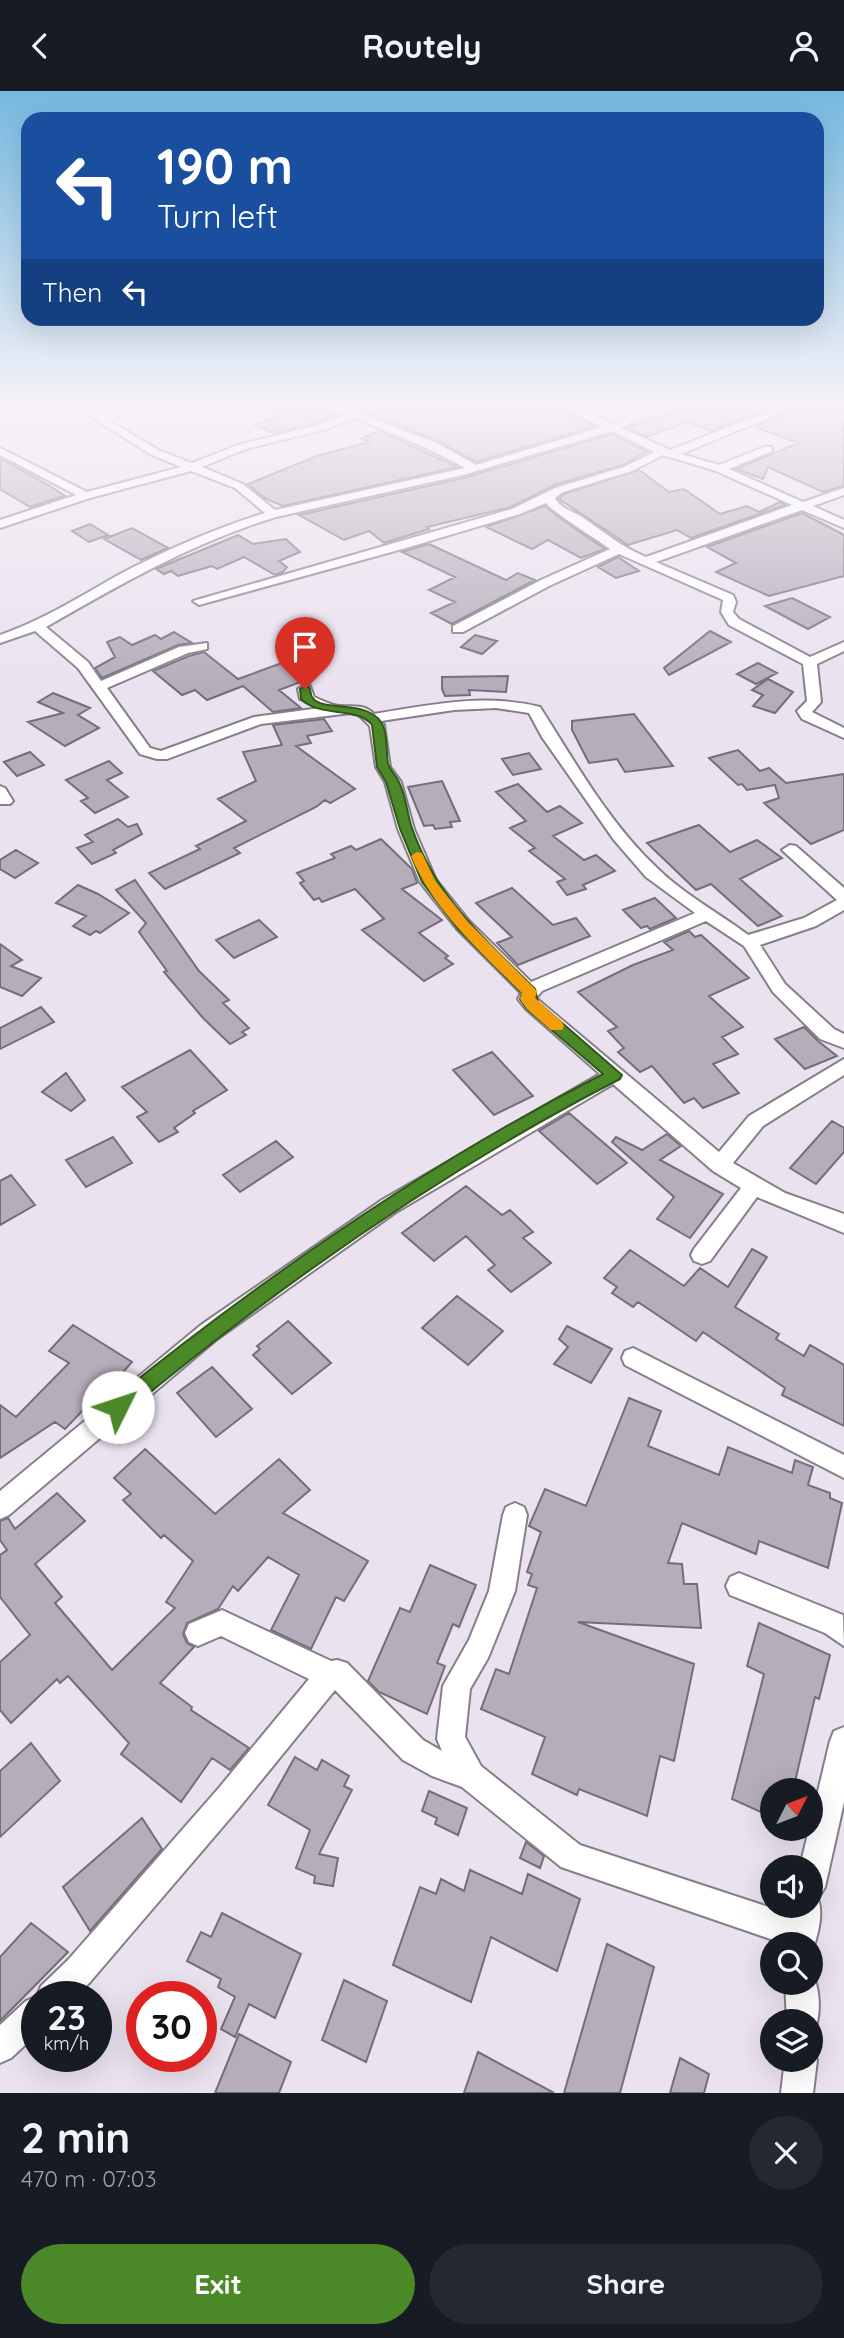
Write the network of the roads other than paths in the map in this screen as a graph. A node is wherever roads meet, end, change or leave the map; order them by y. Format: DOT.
graph roads {
  1 [pos="79,498"];
  2 [pos="254,498"];
  3 [pos="341,498"];
  4 [pos="548,498"];
  5 [pos="549,498"];
  6 [pos="789,498"];
  7 [pos="820,498"];
  8 [pos="802,504"];
  9 [pos="273,514"];
  10 [pos="0,524"];
  11 [pos="844,524"];
  12 [pos="619,550"];
  13 [pos="644,562"];
  14 [pos="199,601"];
  15 [pos="37,626"];
  16 [pos="458,629"];
  17 [pos="0,639"];
  18 [pos="202,646"];
  19 [pos="844,646"];
  20 [pos="810,662"];
  21 [pos="98,687"];
  22 [pos="305,689"];
  23 [pos="338,710"];
  24 [pos="373,718"];
  25 [pos="844,734"];
  26 [pos="790,850"];
  27 [pos="844,900"];
  28 [pos="707,914"];
  29 [pos="750,941"];
  30 [pos="530,992"];
  31 [pos="844,1041"];
  32 [pos="844,1066"];
  33 [pos="614,1075"];
  34 [pos="720,1164"];
  35 [pos="754,1186"];
  36 [pos="844,1224"];
  37 [pos="702,1255"];
  38 [pos="633,1358"];
  39 [pos="844,1467"];
  40 [pos="0,1507"];
  41 [pos="515,1515"];
  42 [pos="739,1586"];
  43 [pos="198,1633"];
  44 [pos="844,1633"];
  45 [pos="330,1675"];
  46 [pos="844,1741"];
  47 [pos="471,1776"];
  48 [pos="817,1855"];
  49 [pos="802,1928"];
  50 [pos="69,1981"];
  51 [pos="21,2027"];
  52 [pos="0,2047"];
  53 [pos="800,2072"];
  54 [pos="797,2093"];
  1 -- 10 [label="street"];
  2 -- 9 [label="street"];
  3 -- 9 [label="street"];
  4 -- 14 [label="street"];
  5 -- 12 [label="street"];
  6 -- 8 [label="street"];
  7 -- 8 [label="street"];
  8 -- 11 [label="street"];
  8 -- 13 [label="street"];
  9 -- 15 [label="street"];
  12 -- 13 [label="street"];
  12 -- 16 [label="street"];
  13 -- 20 [label="street"];
  15 -- 17 [label="street"];
  15 -- 21 [label="street"];
  18 -- 21 [label="street"];
  19 -- 20 [label="street"];
  20 -- 25 [label="street"];
  21 -- 23 [label="street"];
  22 -- 23 [label="street"];
  23 -- 24 [label="street"];
  24 -- 28 [label="street"];
  24 -- 30 [label="street"];
  26 -- 27 [label="street"];
  27 -- 29 [label="street"];
  28 -- 29 [label="street"];
  28 -- 30 [label="street"];
  29 -- 31 [label="street"];
  30 -- 33 [label="street"];
  32 -- 34 [label="street"];
  33 -- 34 [label="street"];
  33 -- 40 [label="street"];
  34 -- 35 [label="street"];
  35 -- 36 [label="street"];
  35 -- 37 [label="street"];
  38 -- 39 [label="street"];
  41 -- 47 [label="street"];
  42 -- 44 [label="street"];
  43 -- 45 [label="street"];
  45 -- 47 [label="street"];
  45 -- 50 [label="street"];
  46 -- 48 [label="street"];
  47 -- 49 [label="street"];
  51 -- 52 [label="street"];
  53 -- 54 [label="street"];
}
